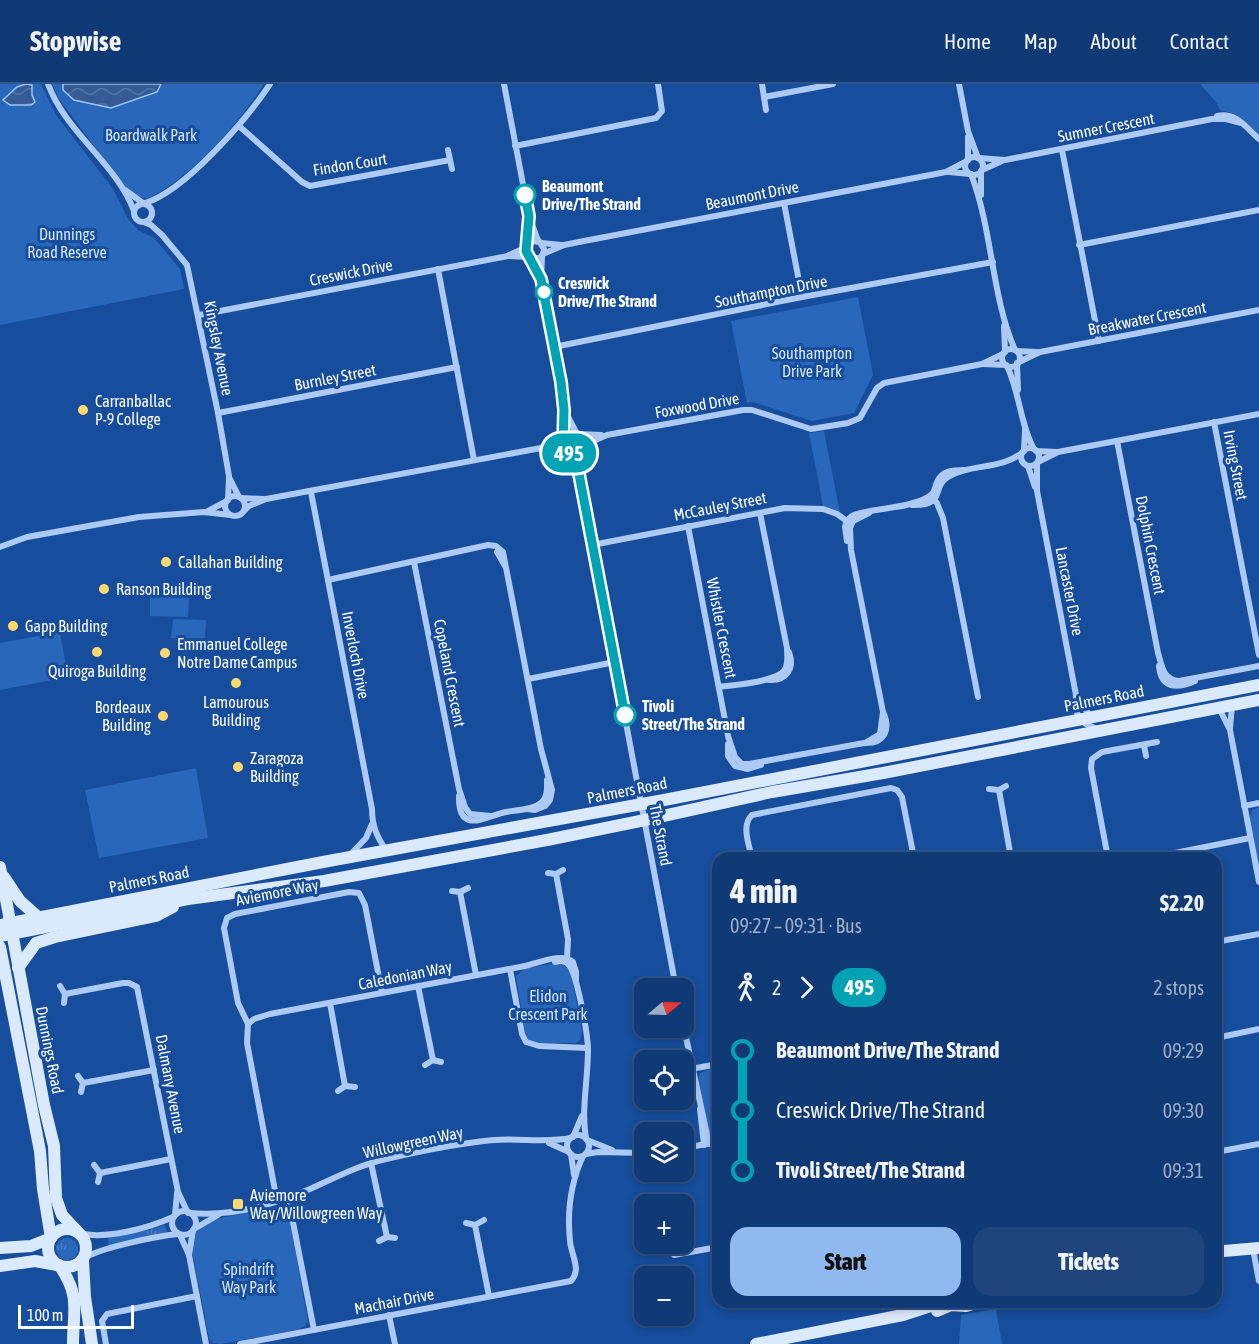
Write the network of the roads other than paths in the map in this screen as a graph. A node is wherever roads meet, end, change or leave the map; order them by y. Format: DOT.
graph roads {
  1 [pos="48,84"];
  2 [pos="270,84"];
  3 [pos="504,84"];
  4 [pos="658,84"];
  5 [pos="762,84"];
  6 [pos="832,84"];
  7 [pos="959,84"];
  8 [pos="764,97"];
  9 [pos="766,110"];
  10 [pos="239,126"];
  11 [pos="968,131"];
  12 [pos="1259,139"];
  13 [pos="515,146"];
  14 [pos="448,150"];
  15 [pos="1062,150"];
  16 [pos="978,158"];
  17 [pos="450,160"];
  18 [pos="1005,160"];
  19 [pos="967,161"];
  20 [pos="452,168"];
  21 [pos="946,171"];
  22 [pos="982,171"];
  23 [pos="971,174"];
  24 [pos="122,188"];
  25 [pos="162,197"];
  26 [pos="981,201"];
  27 [pos="144,203"];
  28 [pos="784,203"];
  29 [pos="1259,210"];
  30 [pos="134,212"];
  31 [pos="153,212"];
  32 [pos="529,216"];
  33 [pos="144,222"];
  34 [pos="162,235"];
  35 [pos="540,243"];
  36 [pos="564,245"];
  37 [pos="1079,245"];
  38 [pos="527,246"];
  39 [pos="508,256"];
  40 [pos="543,256"];
  41 [pos="530,257"];
  42 [pos="993,262"];
  43 [pos="438,269"];
  44 [pos="541,279"];
  45 [pos="802,297"];
  46 [pos="1259,310"];
  47 [pos="199,315"];
  48 [pos="1004,322"];
  49 [pos="1099,341"];
  50 [pos="554,347"];
  51 [pos="1016,351"];
  52 [pos="1004,352"];
  53 [pos="1040,352"];
  54 [pos="1018,363"];
  55 [pos="982,364"];
  56 [pos="1007,365"];
  57 [pos="456,367"];
  58 [pos="1018,394"];
  59 [pos="564,410"];
  60 [pos="218,413"];
  61 [pos="1259,414"];
  62 [pos="1214,422"];
  63 [pos="1025,430"];
  64 [pos="577,434"];
  65 [pos="607,435"];
  66 [pos="564,439"];
  67 [pos="1118,441"];
  68 [pos="582,446"];
  69 [pos="541,448"];
  70 [pos="567,450"];
  71 [pos="1035,450"];
  72 [pos="1024,451"];
  73 [pos="1058,452"];
  74 [pos="474,460"];
  75 [pos="1004,463"];
  76 [pos="1037,463"];
  77 [pos="1027,466"];
  78 [pos="579,474"];
  79 [pos="229,476"];
  80 [pos="1037,491"];
  81 [pos="311,492"];
  82 [pos="240,498"];
  83 [pos="932,498"];
  84 [pos="267,499"];
  85 [pos="228,500"];
  86 [pos="244,511"];
  87 [pos="204,512"];
  88 [pos="760,513"];
  89 [pos="230,514"];
  90 [pos="849,522"];
  91 [pos="688,526"];
  92 [pos="592,545"];
  93 [pos="0,547"];
  94 [pos="414,562"];
  95 [pos="328,580"];
  96 [pos="1259,655"];
  97 [pos="615,662"];
  98 [pos="1259,666"];
  99 [pos="528,679"];
  100 [pos="1259,685"];
  101 [pos="719,687"];
  102 [pos="1076,695"];
  103 [pos="978,698"];
  104 [pos="1259,700"];
  105 [pos="1226,707"];
  106 [pos="1086,718"];
  107 [pos="1102,730"];
  108 [pos="1230,730"];
  109 [pos="1157,742"];
  110 [pos="1144,745"];
  111 [pos="1146,756"];
  112 [pos="1006,786"];
  113 [pos="989,789"];
  114 [pos="999,790"];
  115 [pos="1259,803"];
  116 [pos="642,804"];
  117 [pos="1244,806"];
  118 [pos="645,820"];
  119 [pos="372,824"];
  120 [pos="1250,838"];
  121 [pos="386,850"];
  122 [pos="751,852"];
  123 [pos="913,852"];
  124 [pos="1010,852"];
  125 [pos="1107,852"];
  126 [pos="1180,852"];
  127 [pos="349,857"];
  128 [pos="1,870"];
  129 [pos="563,870"];
  130 [pos="548,873"];
  131 [pos="556,874"];
  132 [pos="1259,882"];
  133 [pos="468,888"];
  134 [pos="452,891"];
  135 [pos="460,892"];
  136 [pos="188,899"];
  137 [pos="38,917"];
  138 [pos="6,929"];
  139 [pos="1259,934"];
  140 [pos="1222,941"];
  141 [pos="0,947"];
  142 [pos="567,960"];
  143 [pos="18,968"];
  144 [pos="510,969"];
  145 [pos="476,975"];
  146 [pos="674,978"];
  147 [pos="418,986"];
  148 [pos="60,987"];
  149 [pos="382,993"];
  150 [pos="65,994"];
  151 [pos="64,1003"];
  152 [pos="330,1003"];
  153 [pos="247,1022"];
  154 [pos="1259,1029"];
  155 [pos="1222,1037"];
  156 [pos="588,1048"];
  157 [pos="433,1060"];
  158 [pos="441,1062"];
  159 [pos="425,1065"];
  160 [pos="712,1065"];
  161 [pos="694,1069"];
  162 [pos="154,1070"];
  163 [pos="78,1076"];
  164 [pos="694,1082"];
  165 [pos="82,1083"];
  166 [pos="345,1086"];
  167 [pos="355,1087"];
  168 [pos="338,1090"];
  169 [pos="81,1092"];
  170 [pos="583,1113"];
  171 [pos="572,1137"];
  172 [pos="587,1139"];
  173 [pos="545,1142"];
  174 [pos="712,1143"];
  175 [pos="706,1144"];
  176 [pos="1259,1144"];
  177 [pos="694,1146"];
  178 [pos="616,1151"];
  179 [pos="1222,1151"];
  180 [pos="634,1152"];
  181 [pos="570,1153"];
  182 [pos="584,1155"];
  183 [pos="171,1159"];
  184 [pos="371,1163"];
  185 [pos="94,1166"];
  186 [pos="100,1173"];
  187 [pos="574,1175"];
  188 [pos="98,1182"];
  189 [pos="178,1192"];
  190 [pos="287,1198"];
  191 [pos="277,1201"];
  192 [pos="189,1213"];
  193 [pos="222,1214"];
  194 [pos="174,1216"];
  195 [pos="484,1220"];
  196 [pos="466,1223"];
  197 [pos="475,1225"];
  198 [pos="194,1230"];
  199 [pos="78,1233"];
  200 [pos="179,1234"];
  201 [pos="387,1237"];
  202 [pos="51,1238"];
  203 [pos="395,1238"];
  204 [pos="379,1241"];
  205 [pos="0,1248"];
  206 [pos="712,1248"];
  207 [pos="1256,1248"];
  208 [pos="1222,1250"];
  209 [pos="189,1255"];
  210 [pos="674,1255"];
  211 [pos="1222,1256"];
  212 [pos="83,1259"];
  213 [pos="58,1265"];
  214 [pos="0,1266"];
  215 [pos="1258,1268"];
  216 [pos="1259,1281"];
  217 [pos="197,1296"];
  218 [pos="489,1296"];
  219 [pos="937,1308"];
  220 [pos="389,1315"];
  221 [pos="314,1330"];
  222 [pos="73,1344"];
  223 [pos="92,1344"];
  224 [pos="106,1344"];
  225 [pos="206,1344"];
  226 [pos="240,1344"];
  227 [pos="395,1344"];
  228 [pos="756,1344"];
  1 -- 24 [label="street"];
  2 -- 10 [label="street"];
  3 -- 13 [label="street"];
  4 -- 13 [label="street"];
  5 -- 8 [label="street"];
  6 -- 8 [label="street"];
  7 -- 11 [label="street"];
  8 -- 9 [label="street"];
  10 -- 17 [label="street, Findon Court"];
  10 -- 25 [label="street"];
  11 -- 16 [label="street"];
  11 -- 19 [label="street"];
  12 -- 15 [label="street, Sumner Crescent"];
  13 -- 32 [label="street"];
  14 -- 17 [label="street"];
  15 -- 18 [label="street, Sumner Crescent"];
  15 -- 37 [label="street"];
  16 -- 18 [label="street, Sumner Crescent"];
  16 -- 19 [label="street"];
  16 -- 22 [label="street"];
  17 -- 20 [label="street"];
  18 -- 22 [label="street, Sumner Crescent"];
  19 -- 21 [label="street"];
  19 -- 23 [label="street"];
  21 -- 23 [label="street"];
  21 -- 28 [label="street, Beaumont Drive"];
  22 -- 23 [label="street"];
  22 -- 26 [label="street"];
  23 -- 26 [label="street"];
  24 -- 27 [label="street"];
  24 -- 30 [label="street"];
  25 -- 27 [label="street"];
  25 -- 31 [label="street"];
  26 -- 42 [label="street"];
  27 -- 30 [label="street"];
  27 -- 31 [label="street"];
  28 -- 36 [label="street, Beaumont Drive"];
  28 -- 45 [label="street"];
  29 -- 37 [label="street"];
  30 -- 33 [label="street"];
  31 -- 33 [label="street"];
  31 -- 34 [label="street, Kingsley Avenue"];
  32 -- 35 [label="street"];
  32 -- 38 [label="street"];
  33 -- 34 [label="street, Kingsley Avenue"];
  34 -- 47 [label="street, Kingsley Avenue"];
  35 -- 36 [label="street, Beaumont Drive"];
  35 -- 38 [label="street"];
  35 -- 40 [label="street"];
  36 -- 40 [label="street, Beaumont Drive"];
  37 -- 49 [label="street"];
  38 -- 39 [label="street, Creswick Drive"];
  38 -- 41 [label="street"];
  39 -- 41 [label="street, Creswick Drive"];
  39 -- 43 [label="street, Creswick Drive"];
  40 -- 41 [label="street"];
  40 -- 44 [label="street"];
  41 -- 44 [label="street"];
  42 -- 45 [label="street, Southampton Drive"];
  42 -- 48 [label="street"];
  43 -- 47 [label="street, Creswick Drive"];
  43 -- 57 [label="street"];
  44 -- 50 [label="street"];
  45 -- 50 [label="street, Southampton Drive"];
  46 -- 49 [label="street, Breakwater Crescent"];
  47 -- 60 [label="street, Kingsley Avenue"];
  48 -- 51 [label="street"];
  48 -- 52 [label="street"];
  49 -- 53 [label="street, Breakwater Crescent"];
  50 -- 59 [label="street"];
  51 -- 52 [label="street"];
  51 -- 53 [label="street, Breakwater Crescent"];
  51 -- 54 [label="street"];
  52 -- 55 [label="street, Foxwood Drive"];
  52 -- 56 [label="street"];
  53 -- 54 [label="street, Breakwater Crescent"];
  54 -- 56 [label="street"];
  54 -- 58 [label="street"];
  55 -- 56 [label="street, Foxwood Drive"];
  55 -- 65 [label="street, Foxwood Drive"];
  56 -- 58 [label="street"];
  57 -- 60 [label="street, Burnley Street"];
  57 -- 74 [label="street"];
  58 -- 63 [label="street"];
  59 -- 64 [label="street"];
  59 -- 66 [label="street"];
  60 -- 79 [label="street, Kingsley Avenue"];
  61 -- 62 [label="street"];
  62 -- 67 [label="street"];
  62 -- 96 [label="street, Irving Street"];
  63 -- 71 [label="street"];
  63 -- 72 [label="street"];
  64 -- 65 [label="street, Foxwood Drive"];
  64 -- 66 [label="street"];
  64 -- 68 [label="street"];
  65 -- 68 [label="street, Foxwood Drive"];
  66 -- 69 [label="street"];
  66 -- 70 [label="street"];
  67 -- 73 [label="street"];
  67 -- 98 [label="street, Dolphin Crescent"];
  68 -- 70 [label="street"];
  68 -- 78 [label="street, The Strand"];
  69 -- 70 [label="street"];
  69 -- 74 [label="street"];
  70 -- 78 [label="street, The Strand"];
  71 -- 72 [label="street"];
  71 -- 73 [label="street"];
  71 -- 76 [label="street"];
  72 -- 75 [label="street"];
  72 -- 77 [label="street"];
  73 -- 76 [label="street"];
  74 -- 81 [label="street"];
  75 -- 77 [label="street"];
  75 -- 83 [label="street"];
  76 -- 77 [label="street"];
  76 -- 80 [label="street, Lancaster Drive"];
  77 -- 80 [label="street, Lancaster Drive"];
  78 -- 92 [label="street, The Strand"];
  79 -- 82 [label="street, Kingsley Avenue"];
  79 -- 85 [label="street, Kingsley Avenue"];
  80 -- 102 [label="street, Lancaster Drive"];
  81 -- 84 [label="street"];
  81 -- 95 [label="street, Inverloch Drive"];
  82 -- 84 [label="street"];
  82 -- 85 [label="street"];
  82 -- 86 [label="street"];
  83 -- 90 [label="street"];
  83 -- 103 [label="street"];
  84 -- 86 [label="street"];
  85 -- 87 [label="street"];
  85 -- 89 [label="street"];
  86 -- 89 [label="street"];
  87 -- 89 [label="street"];
  87 -- 93 [label="street"];
  88 -- 90 [label="street, McCauley Street"];
  88 -- 91 [label="street, McCauley Street"];
  88 -- 101 [label="street"];
  90 -- 101 [label="street, Whistler Crescent"];
  91 -- 92 [label="street, McCauley Street"];
  91 -- 101 [label="street, Whistler Crescent"];
  92 -- 97 [label="street, The Strand"];
  94 -- 95 [label="street"];
  94 -- 99 [label="street, Copeland Crescent"];
  94 -- 99 [label="street, Copeland Crescent"];
  95 -- 119 [label="street, Inverloch Drive"];
  97 -- 99 [label="street"];
  97 -- 116 [label="street, The Strand"];
  100 -- 106 [label="main road, Palmers Road"];
  102 -- 106 [label="street, Lancaster Drive"];
  102 -- 106 [label="street, Lancaster Drive"];
  104 -- 105 [label="main road, Palmers Road"];
  105 -- 107 [label="main road, Palmers Road"];
  105 -- 108 [label="street"];
  105 -- 108 [label="street"];
  106 -- 107 [label="street, Lancaster Drive"];
  106 -- 116 [label="main road, Palmers Road"];
  107 -- 118 [label="main road, Palmers Road"];
  108 -- 117 [label="street"];
  109 -- 110 [label="street"];
  110 -- 111 [label="street"];
  110 -- 125 [label="street"];
  112 -- 114 [label="street"];
  113 -- 114 [label="street"];
  114 -- 124 [label="street"];
  115 -- 117 [label="street"];
  116 -- 118 [label="street, The Strand"];
  116 -- 121 [label="main road, Palmers Road"];
  117 -- 120 [label="street"];
  118 -- 136 [label="main road, Palmers Road"];
  118 -- 146 [label="street, The Strand"];
  119 -- 121 [label="street, Inverloch Drive"];
  119 -- 127 [label="street"];
  120 -- 126 [label="street"];
  120 -- 132 [label="street"];
  121 -- 127 [label="main road, Palmers Road"];
  122 -- 123 [label="street"];
  127 -- 137 [label="main road, Palmers Road"];
  128 -- 137 [label="main road"];
  128 -- 138 [label="main road, Dunnings Road"];
  129 -- 131 [label="street"];
  130 -- 131 [label="street"];
  131 -- 142 [label="street"];
  133 -- 135 [label="street"];
  134 -- 135 [label="street"];
  135 -- 145 [label="street"];
  136 -- 138 [label="main road, Palmers Road"];
  136 -- 143 [label="main road"];
  137 -- 138 [label="main road, Palmers Road"];
  138 -- 143 [label="main road, Dunnings Road"];
  139 -- 140 [label="street"];
  141 -- 202 [label="main road, Dunnings Road"];
  142 -- 144 [label="street, Caledonian Way"];
  142 -- 156 [label="street"];
  143 -- 199 [label="main road, Dunnings Road"];
  144 -- 145 [label="street, Caledonian Way"];
  144 -- 156 [label="street"];
  145 -- 147 [label="street, Caledonian Way"];
  147 -- 149 [label="street, Caledonian Way"];
  147 -- 157 [label="street"];
  148 -- 150 [label="street"];
  149 -- 152 [label="street, Caledonian Way"];
  149 -- 153 [label="street, Aviemore Way"];
  150 -- 151 [label="street"];
  150 -- 162 [label="street, Dalmany Avenue"];
  152 -- 153 [label="street, Caledonian Way"];
  152 -- 166 [label="street"];
  153 -- 191 [label="street, Aviemore Way"];
  154 -- 155 [label="street"];
  156 -- 170 [label="street"];
  157 -- 158 [label="street"];
  157 -- 159 [label="street"];
  160 -- 161 [label="street"];
  162 -- 165 [label="street"];
  162 -- 183 [label="street, Dalmany Avenue"];
  163 -- 165 [label="street"];
  164 -- 175 [label="street"];
  165 -- 169 [label="street"];
  166 -- 167 [label="street"];
  166 -- 168 [label="street"];
  170 -- 171 [label="street"];
  170 -- 172 [label="street"];
  171 -- 172 [label="street"];
  171 -- 173 [label="street, Willowgreen Way"];
  171 -- 181 [label="street"];
  172 -- 178 [label="street"];
  172 -- 182 [label="street"];
  173 -- 181 [label="street, Willowgreen Way"];
  173 -- 184 [label="street, Willowgreen Way"];
  174 -- 175 [label="street"];
  175 -- 177 [label="street"];
  176 -- 179 [label="street"];
  178 -- 180 [label="street"];
  178 -- 182 [label="street"];
  181 -- 182 [label="street"];
  181 -- 187 [label="street, Machair Drive"];
  182 -- 187 [label="street, Machair Drive"];
  183 -- 186 [label="street"];
  183 -- 189 [label="street, Dalmany Avenue"];
  184 -- 190 [label="street, Willowgreen Way"];
  184 -- 201 [label="street"];
  185 -- 186 [label="street"];
  186 -- 188 [label="street"];
  187 -- 218 [label="street, Machair Drive"];
  189 -- 192 [label="street, Dalmany Avenue"];
  189 -- 194 [label="street, Dalmany Avenue"];
  190 -- 191 [label="street, Willowgreen Way"];
  190 -- 221 [label="street"];
  191 -- 193 [label="street, Willowgreen Way"];
  192 -- 193 [label="street, Willowgreen Way"];
  192 -- 194 [label="street"];
  192 -- 198 [label="street"];
  193 -- 198 [label="street, Willowgreen Way"];
  194 -- 199 [label="street"];
  194 -- 200 [label="street"];
  195 -- 197 [label="street"];
  196 -- 197 [label="street"];
  197 -- 218 [label="street"];
  198 -- 200 [label="street"];
  198 -- 209 [label="street"];
  199 -- 202 [label="main road"];
  199 -- 212 [label="main road"];
  200 -- 209 [label="street"];
  200 -- 212 [label="street"];
  201 -- 203 [label="street"];
  201 -- 204 [label="street"];
  202 -- 205 [label="main road"];
  202 -- 213 [label="main road"];
  206 -- 210 [label="street"];
  207 -- 208 [label="main road"];
  207 -- 211 [label="main road"];
  207 -- 215 [label="street"];
  209 -- 217 [label="street"];
  212 -- 213 [label="main road"];
  212 -- 223 [label="main road"];
  213 -- 214 [label="main road"];
  213 -- 222 [label="main road"];
  215 -- 216 [label="street"];
  217 -- 224 [label="street"];
  217 -- 225 [label="street"];
  218 -- 220 [label="street, Machair Drive"];
  219 -- 228 [label="main road"];
  220 -- 221 [label="street, Machair Drive"];
  220 -- 227 [label="street"];
  221 -- 226 [label="street, Machair Drive"];
}
